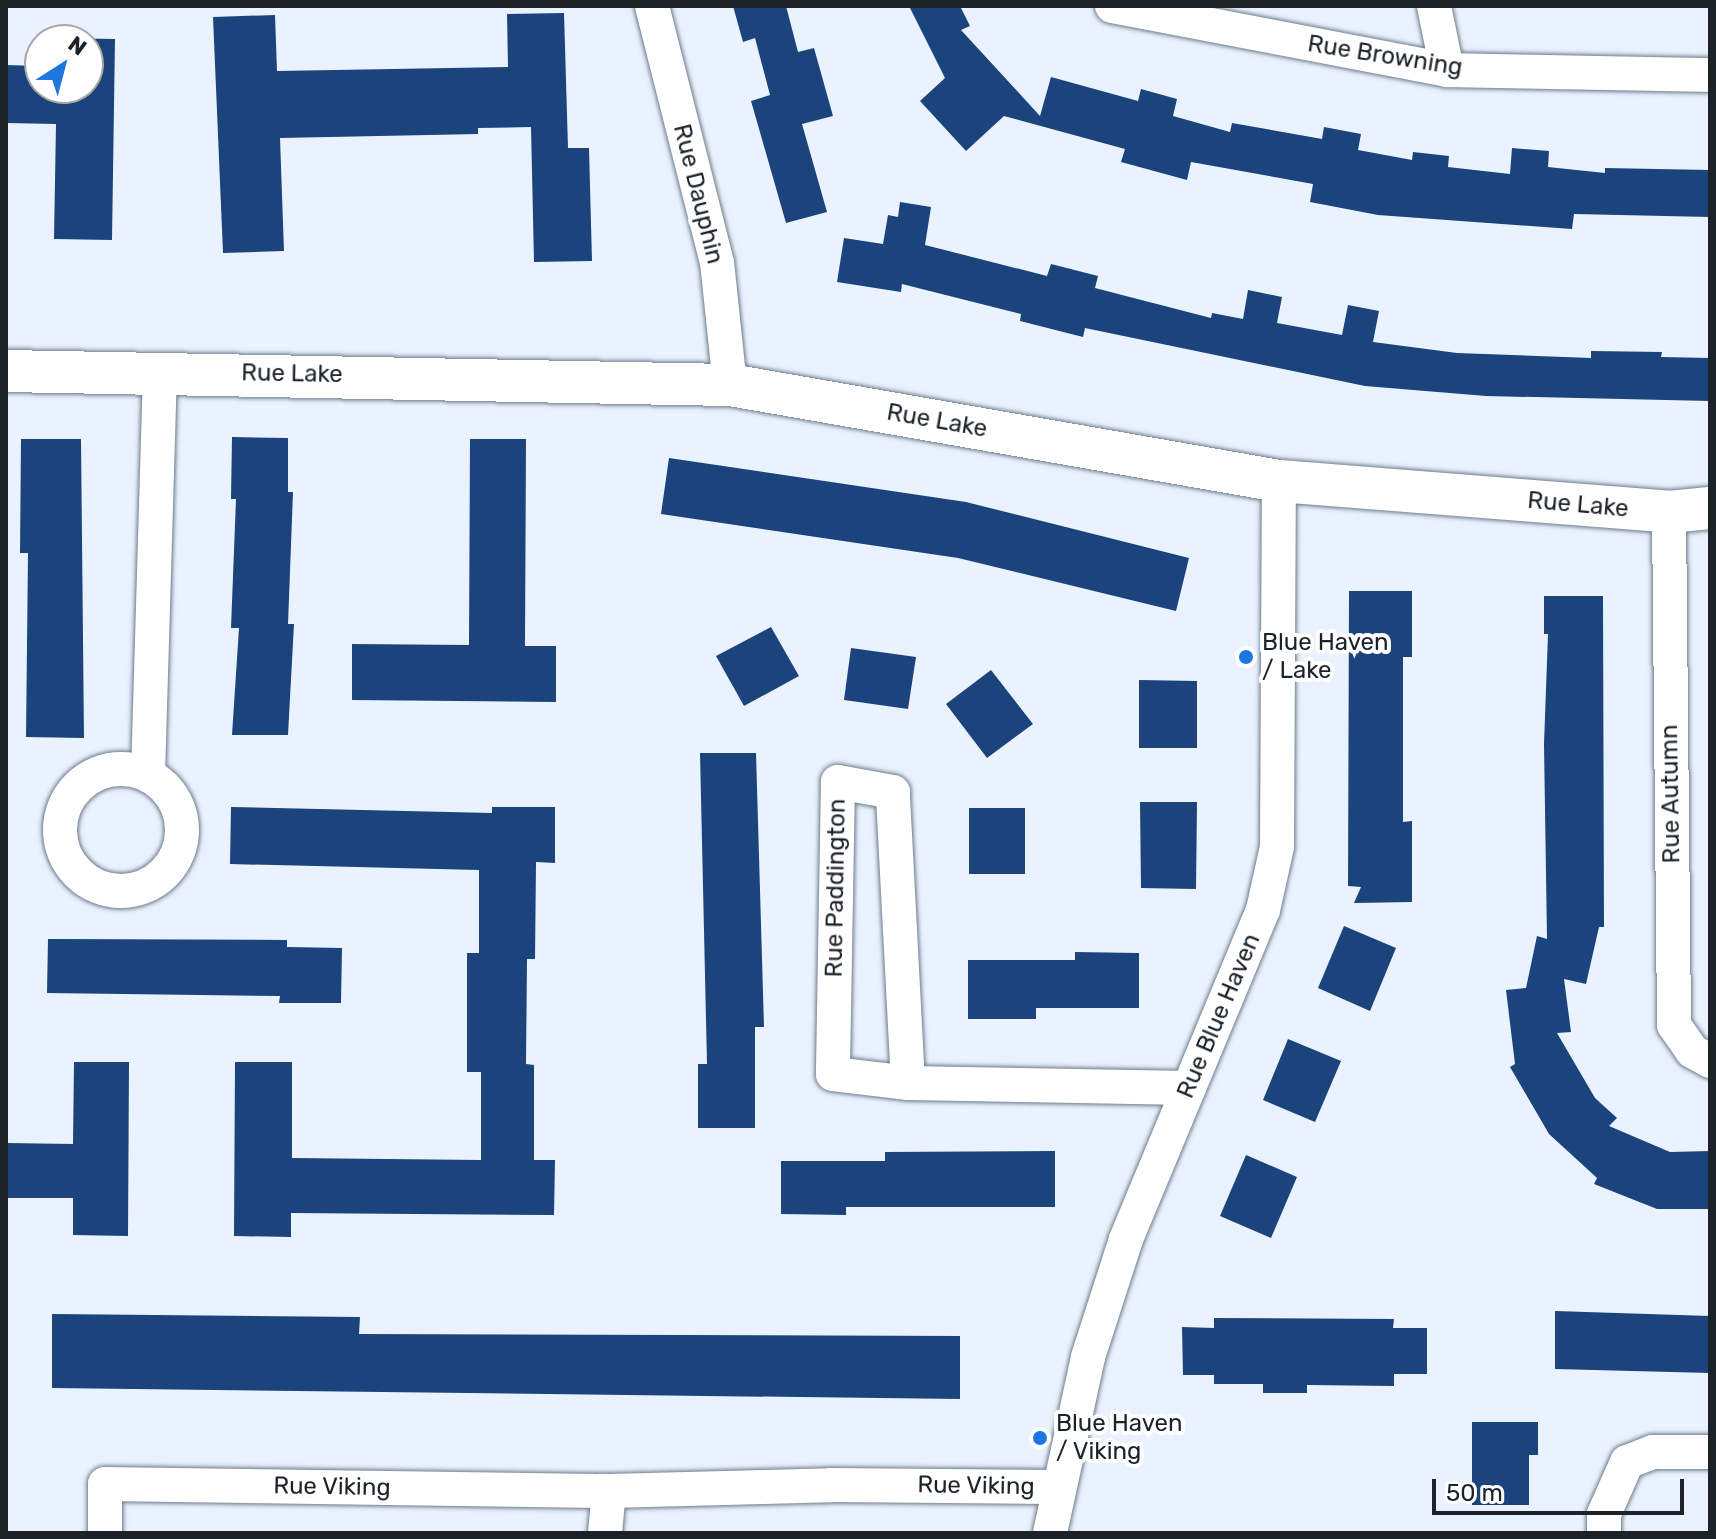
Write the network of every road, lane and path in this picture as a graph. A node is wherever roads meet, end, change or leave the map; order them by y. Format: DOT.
graph roads {
  1 [pos="652,6"];
  2 [pos="1112,6"];
  3 [pos="1434,6"];
  4 [pos="1447,70"];
  5 [pos="1710,75"];
  6 [pos="6,371"];
  7 [pos="160,371"];
  8 [pos="730,385"];
  9 [pos="1279,481"];
  10 [pos="1710,508"];
  11 [pos="1669,512"];
  12 [pos="148,775"];
  13 [pos="1710,1061"];
  14 [pos="908,1083"];
  15 [pos="1189,1088"];
  16 [pos="1710,1452"];
  17 [pos="1056,1487"];
  18 [pos="609,1491"];
  19 [pos="105,1533"];
  20 [pos="605,1533"];
  21 [pos="1050,1533"];
  22 [pos="1604,1533"];
  1 -- 8 [label="street, Rue Dauphin"];
  2 -- 4 [label="street, Rue Browning"];
  3 -- 4 [label="street"];
  4 -- 5 [label="street, Rue Browning"];
  6 -- 7 [label="street, Rue Lake"];
  7 -- 8 [label="street, Rue Lake"];
  7 -- 12 [label="street"];
  8 -- 9 [label="street, Rue Lake"];
  9 -- 11 [label="street, Rue Lake"];
  9 -- 15 [label="street, Rue Blue Haven"];
  10 -- 11 [label="street, Rue Lake"];
  11 -- 13 [label="street, Rue Autumn"];
  14 -- 14 [label="street, Rue Paddington"];
  14 -- 15 [label="street, Rue Paddington"];
  15 -- 17 [label="street, Rue Blue Haven"];
  16 -- 22 [label="street"];
  17 -- 18 [label="street, Rue Viking"];
  17 -- 21 [label="street, Rue Blue Haven"];
  18 -- 19 [label="street, Rue Viking"];
  18 -- 20 [label="street"];
}
